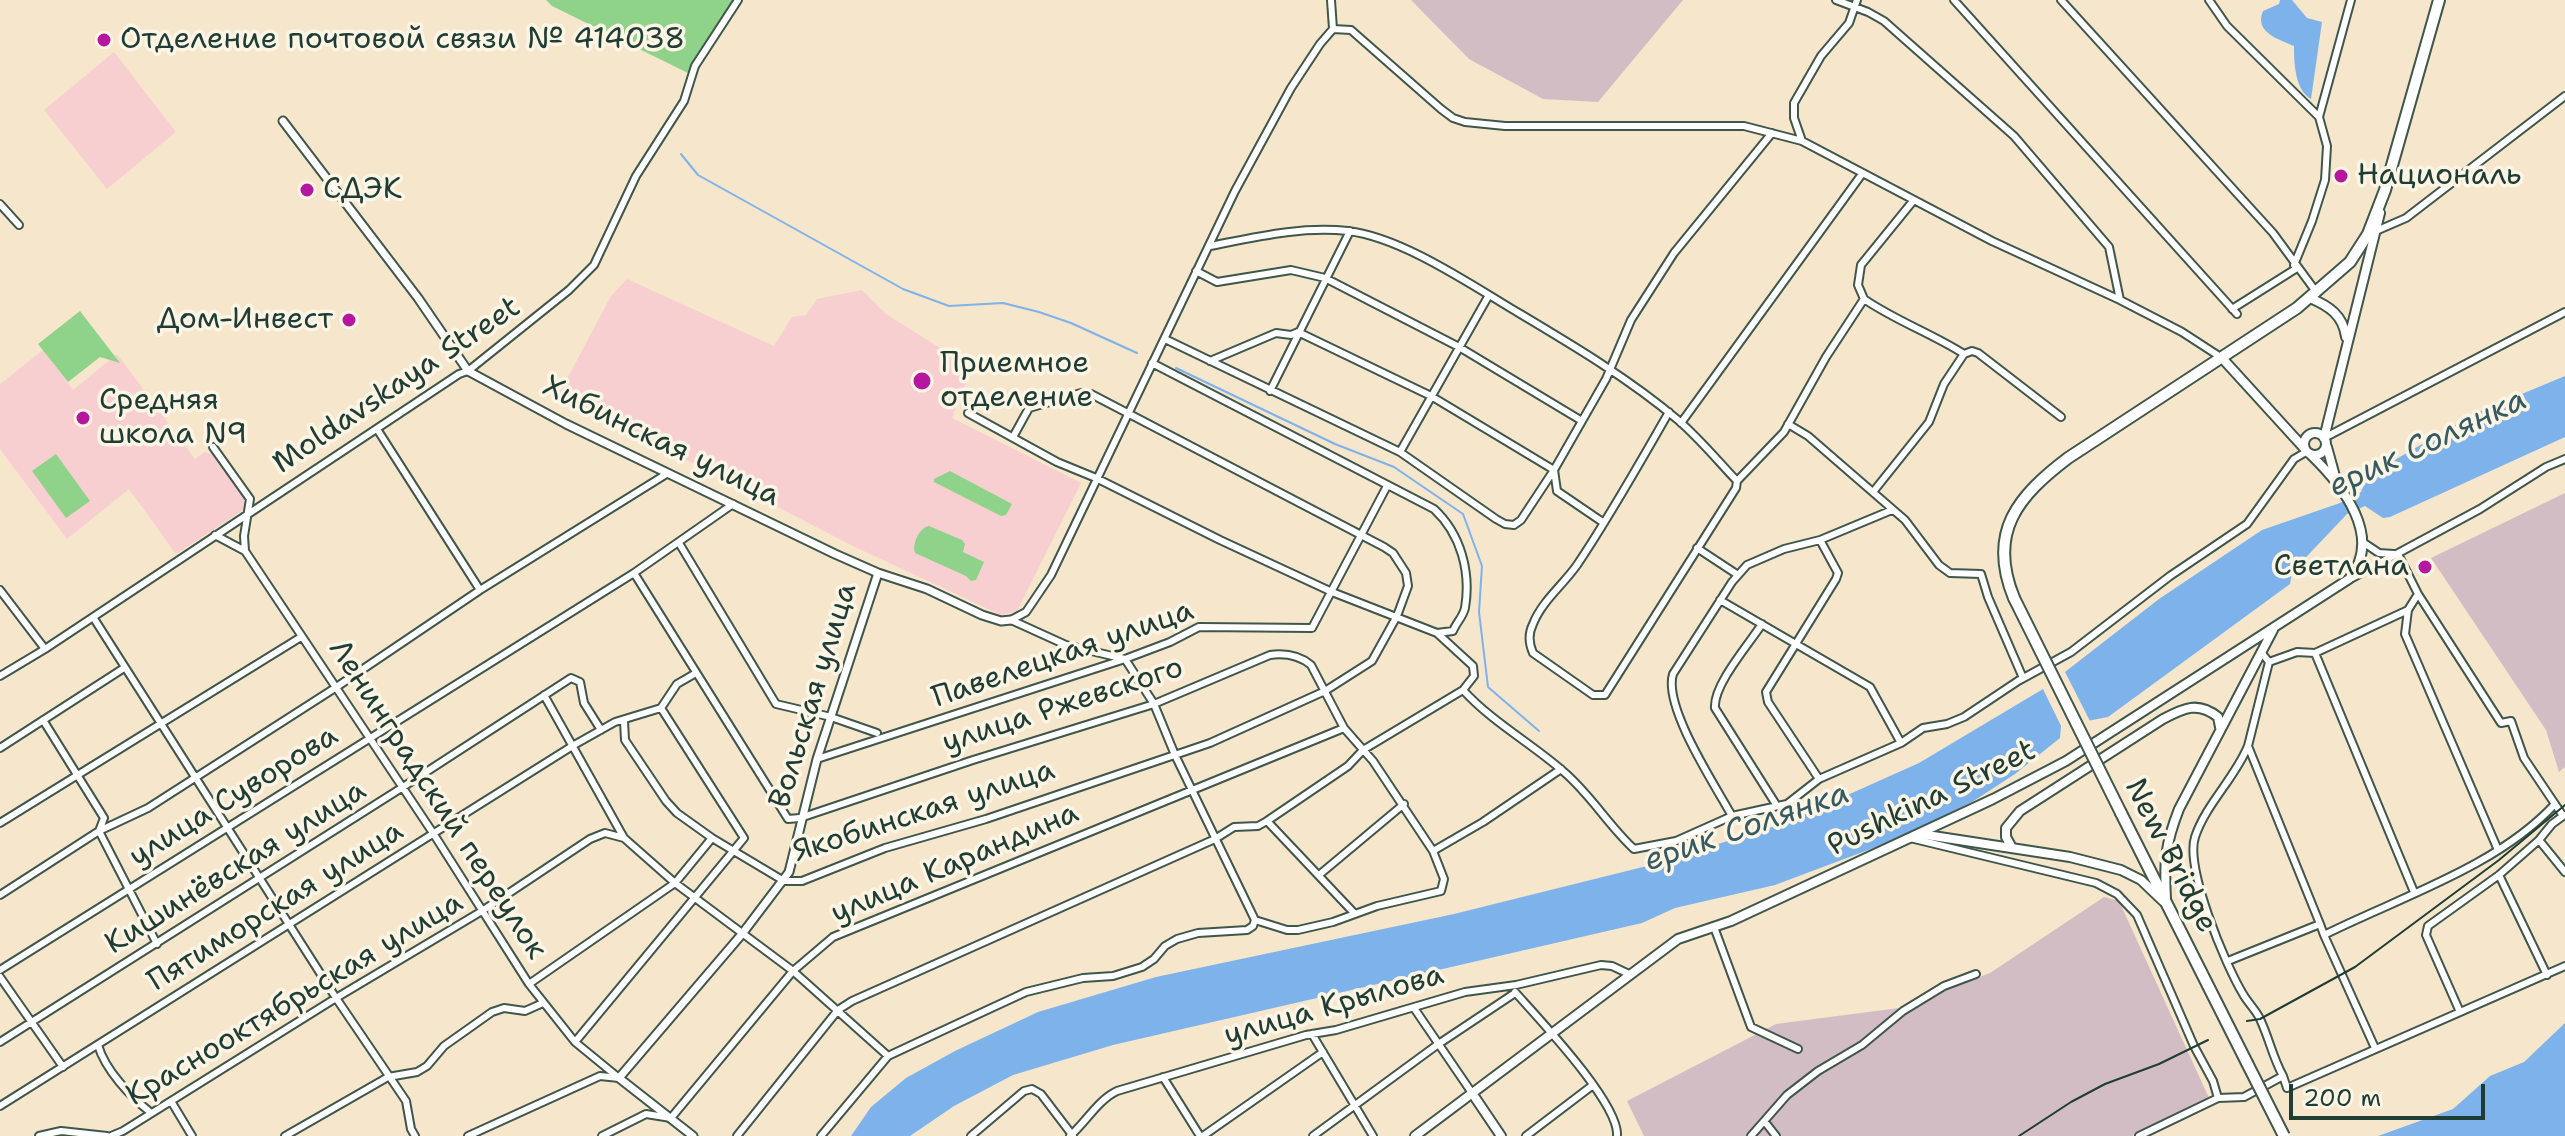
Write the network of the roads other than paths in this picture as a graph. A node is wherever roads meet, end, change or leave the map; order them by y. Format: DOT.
graph roads {
  1 [pos="738,0"];
  2 [pos="1331,0"];
  3 [pos="1836,0"];
  4 [pos="1954,0"];
  5 [pos="2061,0"];
  6 [pos="2209,0"];
  7 [pos="2351,0"];
  8 [pos="2439,0"];
  9 [pos="1856,4"];
  10 [pos="1333,29"];
  11 [pos="2565,96"];
  12 [pos="2319,117"];
  13 [pos="283,121"];
  14 [pos="1772,133"];
  15 [pos="1802,141"];
  16 [pos="1862,174"];
  17 [pos="2385,190"];
  18 [pos="1913,201"];
  19 [pos="0,204"];
  20 [pos="19,225"];
  21 [pos="1350,231"];
  22 [pos="2376,231"];
  23 [pos="1210,246"];
  24 [pos="2295,266"];
  25 [pos="1196,271"];
  26 [pos="1325,278"];
  27 [pos="1489,295"];
  28 [pos="2313,296"];
  29 [pos="1864,299"];
  30 [pos="2120,300"];
  31 [pos="2565,312"];
  32 [pos="1298,332"];
  33 [pos="1165,339"];
  34 [pos="1459,347"];
  35 [pos="1964,354"];
  36 [pos="2344,354"];
  37 [pos="2222,358"];
  38 [pos="1210,361"];
  39 [pos="1152,363"];
  40 [pos="1609,368"];
  41 [pos="468,371"];
  42 [pos="1270,391"];
  43 [pos="1431,396"];
  44 [pos="1669,412"];
  45 [pos="968,413"];
  46 [pos="1127,414"];
  47 [pos="2061,417"];
  48 [pos="1582,421"];
  49 [pos="1681,423"];
  50 [pos="1788,424"];
  51 [pos="377,429"];
  52 [pos="1013,437"];
  53 [pos="2325,441"];
  54 [pos="213,447"];
  55 [pos="2307,451"];
  56 [pos="1400,452"];
  57 [pos="2565,459"];
  58 [pos="1554,470"];
  59 [pos="668,473"];
  60 [pos="1096,478"];
  61 [pos="2337,480"];
  62 [pos="1737,481"];
  63 [pos="1387,486"];
  64 [pos="1873,492"];
  65 [pos="733,504"];
  66 [pos="1892,510"];
  67 [pos="249,511"];
  68 [pos="1604,523"];
  69 [pos="215,535"];
  70 [pos="1362,535"];
  71 [pos="1820,540"];
  72 [pos="679,543"];
  73 [pos="2364,543"];
  74 [pos="1697,548"];
  75 [pos="245,551"];
  76 [pos="2398,554"];
  77 [pos="634,573"];
  78 [pos="878,573"];
  79 [pos="1738,575"];
  80 [pos="2349,579"];
  81 [pos="0,590"];
  82 [pos="480,590"];
  83 [pos="1332,592"];
  84 [pos="2418,594"];
  85 [pos="1720,600"];
  86 [pos="2408,610"];
  87 [pos="1397,616"];
  88 [pos="93,617"];
  89 [pos="1011,620"];
  90 [pos="1762,624"];
  91 [pos="2274,628"];
  92 [pos="1437,633"];
  93 [pos="301,637"];
  94 [pos="1798,644"];
  95 [pos="45,649"];
  96 [pos="2261,652"];
  97 [pos="2315,653"];
  98 [pos="1125,659"];
  99 [pos="2269,662"];
  100 [pos="124,668"];
  101 [pos="696,673"];
  102 [pos="0,676"];
  103 [pos="2023,678"];
  104 [pos="335,688"];
  105 [pos="1463,690"];
  106 [pos="1325,691"];
  107 [pos="544,695"];
  108 [pos="1154,704"];
  109 [pos="661,708"];
  110 [pos="831,717"];
  111 [pos="43,720"];
  112 [pos="624,721"];
  113 [pos="159,725"];
  114 [pos="1344,728"];
  115 [pos="2220,728"];
  116 [pos="601,730"];
  117 [pos="877,733"];
  118 [pos="369,738"];
  119 [pos="1901,743"];
  120 [pos="574,745"];
  121 [pos="2248,746"];
  122 [pos="0,748"];
  123 [pos="1363,750"];
  124 [pos="1175,755"];
  125 [pos="817,759"];
  126 [pos="1561,769"];
  127 [pos="78,773"];
  128 [pos="194,776"];
  129 [pos="1819,779"];
  130 [pos="403,787"];
  131 [pos="1193,790"];
  132 [pos="1404,804"];
  133 [pos="2555,804"];
  134 [pos="1777,806"];
  135 [pos="1732,816"];
  136 [pos="2564,816"];
  137 [pos="800,818"];
  138 [pos="1267,821"];
  139 [pos="0,823"];
  140 [pos="227,828"];
  141 [pos="99,831"];
  142 [pos="433,833"];
  143 [pos="1920,834"];
  144 [pos="624,838"];
  145 [pos="712,838"];
  146 [pos="1910,838"];
  147 [pos="1215,839"];
  148 [pos="2539,840"];
  149 [pos="2011,846"];
  150 [pos="2498,850"];
  151 [pos="1433,851"];
  152 [pos="735,852"];
  153 [pos="2565,872"];
  154 [pos="1319,875"];
  155 [pos="2499,875"];
  156 [pos="260,879"];
  157 [pos="784,881"];
  158 [pos="675,883"];
  159 [pos="129,889"];
  160 [pos="2414,892"];
  161 [pos="0,895"];
  162 [pos="696,899"];
  163 [pos="2166,904"];
  164 [pos="482,911"];
  165 [pos="1354,913"];
  166 [pos="1255,920"];
  167 [pos="2320,924"];
  168 [pos="289,925"];
  169 [pos="1714,927"];
  170 [pos="742,934"];
  171 [pos="2324,935"];
  172 [pos="157,944"];
  173 [pos="2228,961"];
  174 [pos="2565,966"];
  175 [pos="0,970"];
  176 [pos="793,971"];
  177 [pos="1629,974"];
  178 [pos="1976,974"];
  179 [pos="2547,975"];
  180 [pos="0,977"];
  181 [pos="529,984"];
  182 [pos="1516,989"];
  183 [pos="336,998"];
  184 [pos="543,1003"];
  185 [pos="1414,1008"];
  186 [pos="838,1010"];
  187 [pos="2460,1012"];
  188 [pos="31,1022"];
  189 [pos="1553,1032"];
  190 [pos="1312,1034"];
  191 [pos="0,1042"];
  192 [pos="575,1042"];
  193 [pos="98,1045"];
  194 [pos="1437,1045"];
  195 [pos="2375,1048"];
  196 [pos="1798,1049"];
  197 [pos="1323,1052"];
  198 [pos="888,1056"];
  199 [pos="63,1067"];
  200 [pos="2283,1076"];
  201 [pos="388,1077"];
  202 [pos="1163,1077"];
  203 [pos="619,1078"];
  204 [pos="1593,1085"];
  205 [pos="1472,1093"];
  206 [pos="2218,1098"];
  207 [pos="171,1101"];
  208 [pos="0,1106"];
  209 [pos="1355,1107"];
  210 [pos="150,1112"];
  211 [pos="671,1118"];
  212 [pos="1765,1122"];
  213 [pos="621,1126"];
  214 [pos="1072,1135"];
  215 [pos="39,1136"];
  216 [pos="109,1136"];
  217 [pos="192,1136"];
  218 [pos="285,1136"];
  219 [pos="415,1136"];
  220 [pos="468,1136"];
  221 [pos="602,1136"];
  222 [pos="625,1136"];
  223 [pos="693,1136"];
  224 [pos="737,1136"];
  225 [pos="821,1136"];
  226 [pos="971,1136"];
  227 [pos="1202,1136"];
  228 [pos="1313,1136"];
  229 [pos="1373,1136"];
  230 [pos="1415,1136"];
  231 [pos="1501,1136"];
  232 [pos="1526,1136"];
  233 [pos="1617,1136"];
  234 [pos="1751,1136"];
  235 [pos="1776,1136"];
  236 [pos="2139,1136"];
  237 [pos="2284,1136"];
  1 -- 41 [label="street, Moldavskaya Street"];
  2 -- 10 [label="street"];
  3 -- 9 [label="street"];
  4 -- 24 [label="street"];
  5 -- 24 [label="street"];
  6 -- 12 [label="street"];
  7 -- 12 [label="street"];
  8 -- 17 [label="highway, New Bridge"];
  9 -- 15 [label="street"];
  9 -- 30 [label="street"];
  10 -- 14 [label="street"];
  10 -- 23 [label="street"];
  11 -- 22 [label="street"];
  12 -- 24 [label="street"];
  13 -- 41 [label="street, Хибинская улица"];
  14 -- 15 [label="street"];
  14 -- 40 [label="street"];
  15 -- 16 [label="street"];
  16 -- 18 [label="street"];
  16 -- 49 [label="street"];
  17 -- 22 [label="main road"];
  17 -- 28 [label="highway, New Bridge"];
  18 -- 29 [label="street"];
  18 -- 30 [label="street"];
  19 -- 20 [label="street"];
  21 -- 23 [label="street"];
  21 -- 26 [label="street"];
  21 -- 27 [label="street"];
  22 -- 36 [label="main road"];
  23 -- 25 [label="street"];
  24 -- 28 [label="street"];
  25 -- 26 [label="street"];
  25 -- 33 [label="street"];
  26 -- 32 [label="street"];
  26 -- 34 [label="street"];
  27 -- 34 [label="street"];
  27 -- 40 [label="street"];
  28 -- 36 [label="main road"];
  28 -- 37 [label="highway, New Bridge"];
  29 -- 35 [label="street"];
  29 -- 50 [label="street"];
  30 -- 37 [label="street"];
  31 -- 53 [label="street"];
  32 -- 38 [label="street"];
  32 -- 42 [label="street"];
  32 -- 43 [label="street"];
  33 -- 38 [label="street"];
  33 -- 39 [label="street"];
  34 -- 43 [label="street"];
  34 -- 48 [label="street"];
  35 -- 47 [label="street"];
  35 -- 64 [label="street"];
  36 -- 53 [label="main road"];
  37 -- 55 [label="main road"];
  37 -- 163 [label="highway, New Bridge, bridge"];
  38 -- 42 [label="street"];
  39 -- 46 [label="street"];
  39 -- 63 [label="street"];
  40 -- 44 [label="street"];
  40 -- 48 [label="street"];
  41 -- 51 [label="street, Moldavskaya Street"];
  41 -- 59 [label="street, Хибинская улица"];
  42 -- 56 [label="street"];
  43 -- 56 [label="street"];
  43 -- 58 [label="street"];
  44 -- 49 [label="street"];
  44 -- 68 [label="street"];
  45 -- 52 [label="street"];
  46 -- 52 [label="street, Якобинская улица"];
  46 -- 60 [label="street"];
  46 -- 70 [label="street, Якобинская улица"];
  48 -- 58 [label="street"];
  49 -- 62 [label="street"];
  50 -- 62 [label="street"];
  50 -- 64 [label="street"];
  51 -- 67 [label="street, Moldavskaya Street"];
  51 -- 82 [label="street"];
  52 -- 60 [label="street"];
  53 -- 55 [label="main road"];
  53 -- 55 [label="main road"];
  53 -- 61 [label="main road"];
  54 -- 67 [label="street"];
  55 -- 61 [label="main road"];
  55 -- 103 [label="street"];
  56 -- 58 [label="street"];
  57 -- 76 [label="street"];
  58 -- 68 [label="street"];
  59 -- 65 [label="street, Хибинская улица"];
  59 -- 82 [label="street"];
  60 -- 83 [label="street"];
  60 -- 89 [label="street"];
  61 -- 73 [label="main road"];
  62 -- 74 [label="street"];
  63 -- 70 [label="street, Павелецкая улица"];
  63 -- 92 [label="street"];
  64 -- 66 [label="street"];
  65 -- 72 [label="street, улица Суворова"];
  65 -- 78 [label="street, Хибинская улица"];
  66 -- 71 [label="street"];
  66 -- 103 [label="street"];
  67 -- 69 [label="street, Moldavskaya Street"];
  67 -- 75 [label="street"];
  68 -- 74 [label="street"];
  69 -- 75 [label="street"];
  69 -- 88 [label="street, Moldavskaya Street"];
  70 -- 83 [label="street, Павелецкая улица"];
  70 -- 87 [label="street, Якобинская улица"];
  71 -- 79 [label="street"];
  71 -- 94 [label="street"];
  72 -- 77 [label="street, улица Суворова"];
  72 -- 110 [label="street"];
  73 -- 76 [label="street"];
  73 -- 80 [label="main road"];
  74 -- 79 [label="street"];
  75 -- 93 [label="street, Ленинградский переулок"];
  76 -- 80 [label="street"];
  76 -- 84 [label="street"];
  77 -- 101 [label="street"];
  77 -- 118 [label="street, улица Суворова"];
  78 -- 89 [label="street, Хибинская улица"];
  78 -- 110 [label="street, Вольская улица"];
  79 -- 85 [label="street"];
  80 -- 91 [label="main road, Pushkina Street"];
  81 -- 95 [label="street"];
  82 -- 104 [label="street"];
  83 -- 87 [label="street"];
  83 -- 98 [label="street, Павелецкая улица"];
  84 -- 86 [label="street"];
  84 -- 133 [label="street"];
  85 -- 90 [label="street"];
  85 -- 135 [label="street"];
  86 -- 97 [label="street"];
  86 -- 150 [label="street"];
  87 -- 92 [label="street"];
  87 -- 106 [label="street, Якобинская улица"];
  88 -- 95 [label="street, Moldavskaya Street"];
  88 -- 100 [label="street"];
  89 -- 98 [label="street, Хибинская улица"];
  90 -- 94 [label="street"];
  90 -- 134 [label="street"];
  91 -- 96 [label="main road"];
  91 -- 143 [label="main road, Pushkina Street"];
  92 -- 105 [label="street"];
  93 -- 104 [label="street, Ленинградский переулок"];
  93 -- 113 [label="street"];
  94 -- 119 [label="street"];
  94 -- 129 [label="street"];
  95 -- 102 [label="street, Moldavskaya Street"];
  96 -- 99 [label="street"];
  96 -- 115 [label="main road"];
  97 -- 99 [label="street"];
  97 -- 160 [label="street"];
  98 -- 108 [label="street"];
  98 -- 125 [label="street, Павелецкая улица"];
  99 -- 121 [label="street"];
  100 -- 111 [label="street"];
  100 -- 113 [label="street"];
  101 -- 109 [label="street, Пятиморская улица"];
  101 -- 137 [label="street"];
  103 -- 119 [label="street"];
  104 -- 118 [label="street, Ленинградский переулок"];
  104 -- 128 [label="street"];
  105 -- 123 [label="street"];
  105 -- 126 [label="street"];
  106 -- 108 [label="street, улица Ржевского"];
  106 -- 114 [label="street, улица Ржевского"];
  106 -- 124 [label="street, Якобинская улица"];
  107 -- 116 [label="street, Кишинёвская улица"];
  107 -- 120 [label="street"];
  107 -- 130 [label="street, Кишинёвская улица"];
  108 -- 124 [label="street"];
  108 -- 137 [label="street, улица Ржевского"];
  109 -- 112 [label="street, Пятиморская улица"];
  109 -- 152 [label="street"];
  110 -- 117 [label="street"];
  110 -- 125 [label="street, Вольская улица"];
  111 -- 122 [label="street"];
  111 -- 127 [label="street"];
  112 -- 116 [label="street, Пятиморская улица"];
  112 -- 145 [label="street"];
  113 -- 127 [label="street"];
  113 -- 128 [label="street"];
  114 -- 123 [label="street, улица Ржевского"];
  114 -- 131 [label="street, улица Карандина"];
  115 -- 149 [label="main road"];
  115 -- 163 [label="main road"];
  116 -- 120 [label="street, Пятиморская улица"];
  118 -- 130 [label="street, Ленинградский переулок"];
  118 -- 140 [label="street, улица Суворова"];
  119 -- 129 [label="street"];
  120 -- 142 [label="street, Пятиморская улица"];
  120 -- 144 [label="street"];
  121 -- 167 [label="street"];
  121 -- 173 [label="street"];
  123 -- 132 [label="street, улица Ржевского"];
  123 -- 138 [label="street"];
  124 -- 131 [label="street"];
  124 -- 157 [label="street, Якобинская улица"];
  125 -- 137 [label="street, Вольская улица"];
  126 -- 135 [label="street"];
  126 -- 151 [label="street"];
  127 -- 139 [label="street"];
  127 -- 141 [label="street"];
  128 -- 140 [label="street"];
  128 -- 141 [label="street"];
  129 -- 134 [label="street"];
  130 -- 142 [label="street, Ленинградский переулок"];
  130 -- 156 [label="street, Кишинёвская улица"];
  131 -- 147 [label="street"];
  131 -- 176 [label="street, улица Карандина"];
  132 -- 151 [label="street, улица Ржевского"];
  132 -- 154 [label="street"];
  133 -- 136 [label="street"];
  133 -- 150 [label="street"];
  134 -- 135 [label="street"];
  136 -- 148 [label="street"];
  137 -- 157 [label="street, Вольская улица"];
  138 -- 147 [label="street"];
  138 -- 154 [label="street"];
  140 -- 156 [label="street"];
  140 -- 159 [label="street, улица Суворова"];
  141 -- 159 [label="street"];
  141 -- 161 [label="street"];
  142 -- 164 [label="street, Ленинградский переулок"];
  142 -- 168 [label="street, Пятиморская улица"];
  143 -- 146 [label="main road, Pushkina Street"];
  143 -- 149 [label="main road"];
  144 -- 158 [label="street"];
  144 -- 164 [label="street, Краснооктябрьская улица"];
  145 -- 152 [label="street"];
  145 -- 158 [label="street"];
  146 -- 169 [label="main road, Pushkina Street"];
  146 -- 206 [label="street"];
  147 -- 166 [label="street"];
  147 -- 186 [label="street"];
  148 -- 153 [label="street"];
  148 -- 155 [label="street"];
  149 -- 163 [label="main road"];
  150 -- 160 [label="street"];
  151 -- 165 [label="street, улица Ржевского"];
  152 -- 157 [label="street"];
  152 -- 162 [label="street"];
  154 -- 165 [label="street"];
  155 -- 179 [label="street"];
  155 -- 187 [label="street"];
  156 -- 168 [label="street"];
  156 -- 172 [label="street, Кишинёвская улица"];
  157 -- 170 [label="street, Якобинская улица"];
  158 -- 162 [label="street"];
  158 -- 181 [label="street"];
  159 -- 172 [label="street"];
  159 -- 175 [label="street, улица Суворова"];
  160 -- 171 [label="street"];
  162 -- 170 [label="street"];
  162 -- 192 [label="street"];
  163 -- 237 [label="highway, New Bridge, bridge"];
  164 -- 181 [label="street, Ленинградский переулок"];
  164 -- 183 [label="street, Краснооктябрьская улица"];
  165 -- 166 [label="street"];
  166 -- 198 [label="street"];
  167 -- 171 [label="street"];
  167 -- 173 [label="street"];
  168 -- 183 [label="street"];
  168 -- 193 [label="street, Пятиморская улица"];
  169 -- 177 [label="main road, Pushkina Street"];
  169 -- 196 [label="street"];
  170 -- 176 [label="street"];
  170 -- 203 [label="street, Якобинская улица"];
  171 -- 195 [label="street"];
  172 -- 188 [label="street, Кишинёвская улица"];
  173 -- 200 [label="street"];
  174 -- 179 [label="street"];
  176 -- 186 [label="street"];
  176 -- 211 [label="street, улица Карандина"];
  177 -- 182 [label="street, улица Крылова"];
  177 -- 189 [label="main road, Pushkina Street"];
  178 -- 212 [label="street"];
  179 -- 187 [label="street"];
  180 -- 188 [label="street"];
  181 -- 184 [label="street, Ленинградский переулок"];
  182 -- 185 [label="street, улица Крылова"];
  182 -- 189 [label="street"];
  182 -- 194 [label="street"];
  183 -- 201 [label="street"];
  183 -- 207 [label="street, Краснооктябрьская улица"];
  184 -- 192 [label="street, Ленинградский переулок"];
  184 -- 201 [label="street"];
  185 -- 190 [label="street, улица Крылова"];
  185 -- 194 [label="street"];
  186 -- 198 [label="street"];
  186 -- 224 [label="street"];
  187 -- 195 [label="street"];
  188 -- 191 [label="street, Кишинёвская улица"];
  188 -- 199 [label="street"];
  189 -- 204 [label="street"];
  189 -- 205 [label="main road, Pushkina Street"];
  190 -- 197 [label="street"];
  190 -- 202 [label="street, улица Крылова"];
  192 -- 203 [label="street, Ленинградский переулок"];
  193 -- 199 [label="street, Пятиморская улица"];
  193 -- 210 [label="street"];
  194 -- 205 [label="street"];
  194 -- 209 [label="street"];
  195 -- 200 [label="street"];
  197 -- 209 [label="street"];
  197 -- 227 [label="street"];
  198 -- 225 [label="street"];
  199 -- 208 [label="street, Пятиморская улица"];
  200 -- 206 [label="street"];
  201 -- 218 [label="street"];
  201 -- 219 [label="street"];
  202 -- 214 [label="street, улица Крылова"];
  202 -- 227 [label="street"];
  203 -- 211 [label="street, Ленинградский переулок"];
  203 -- 220 [label="street"];
  204 -- 232 [label="street"];
  204 -- 233 [label="street"];
  205 -- 230 [label="main road, Pushkina Street"];
  205 -- 231 [label="main road"];
  206 -- 236 [label="street"];
  207 -- 210 [label="street, Краснооктябрьская улица"];
  207 -- 217 [label="street"];
  209 -- 228 [label="street"];
  209 -- 229 [label="street"];
  210 -- 216 [label="street, Краснооктябрьская улица"];
  211 -- 213 [label="street"];
  211 -- 223 [label="street, Ленинградский переулок"];
  212 -- 234 [label="street"];
  212 -- 235 [label="street"];
  213 -- 221 [label="street"];
  213 -- 222 [label="street"];
  214 -- 226 [label="street"];
  215 -- 216 [label="street, Краснооктябрьская улица"];
}
